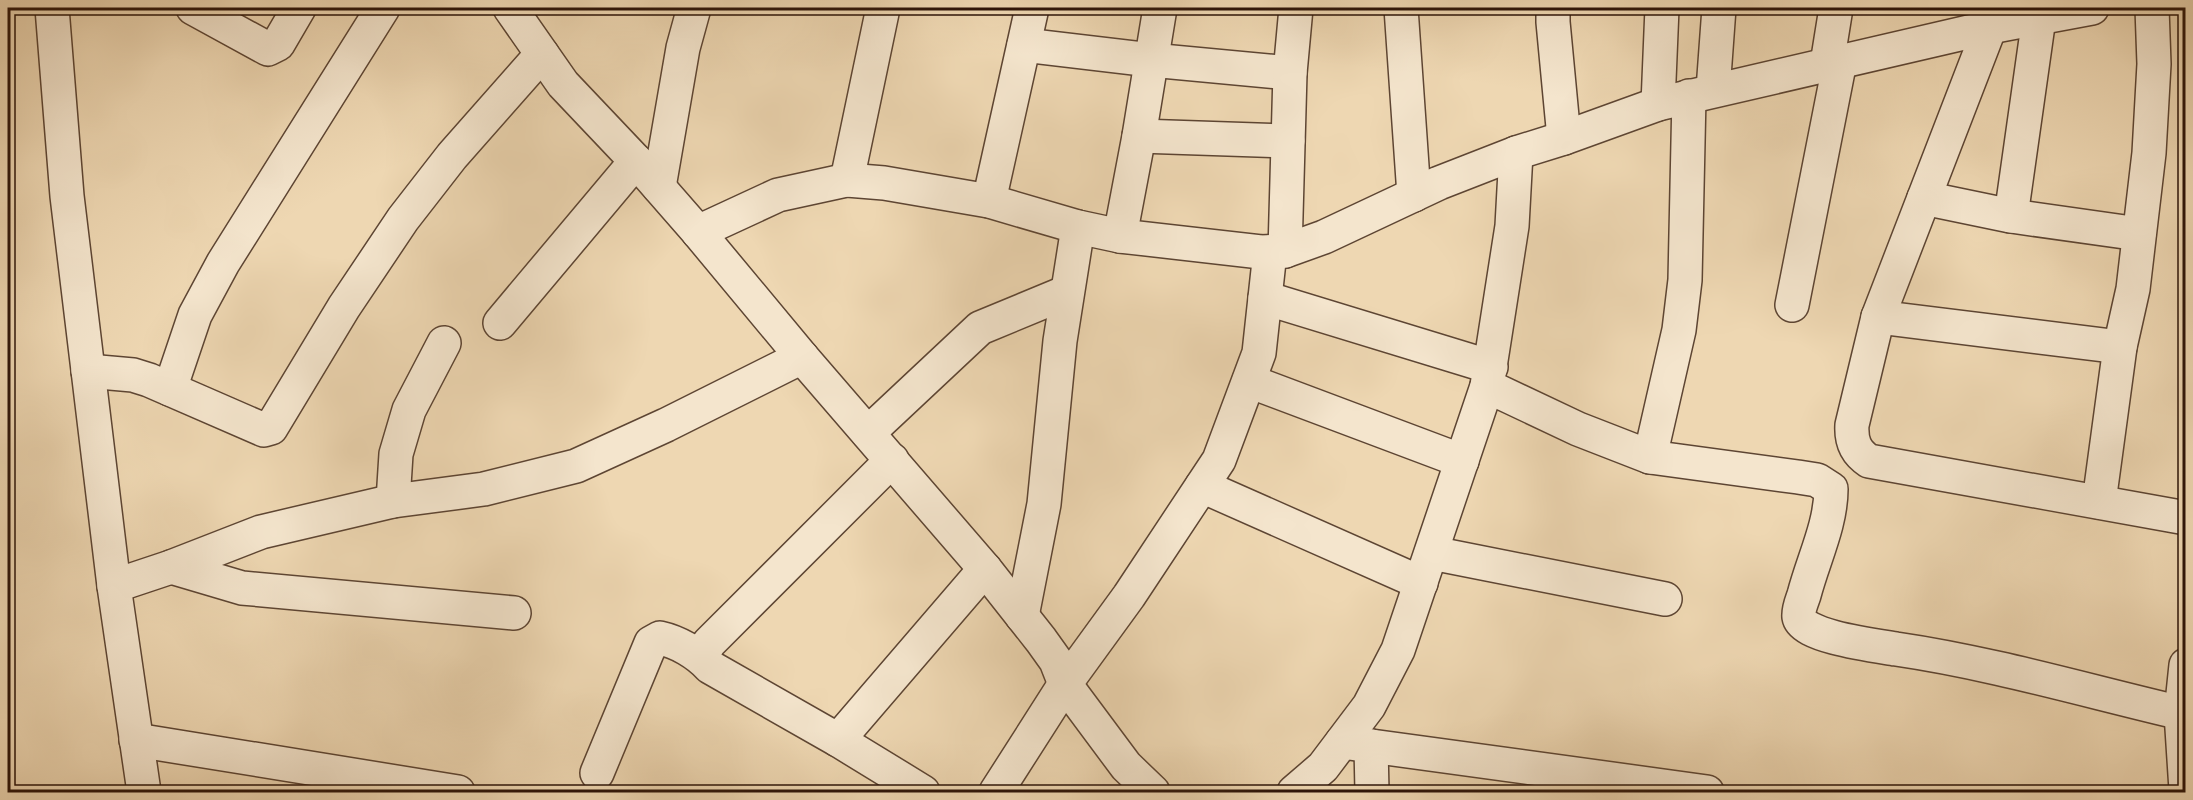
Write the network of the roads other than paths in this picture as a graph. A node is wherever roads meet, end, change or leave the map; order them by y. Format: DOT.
graph roads {
  1 [pos="52,8"];
  2 [pos="193,8"];
  3 [pos="298,8"];
  4 [pos="383,8"];
  5 [pos="694,8"];
  6 [pos="883,8"];
  7 [pos="1032,8"];
  8 [pos="1160,8"];
  9 [pos="1296,8"];
  10 [pos="1401,8"];
  11 [pos="1553,8"];
  12 [pos="1662,8"];
  13 [pos="1719,8"];
  14 [pos="1836,8"];
  15 [pos="2092,8"];
  16 [pos="2152,8"];
  17 [pos="512,9"];
  18 [pos="1989,17"];
  19 [pos="2039,18"];
  20 [pos="1024,45"];
  21 [pos="542,54"];
  22 [pos="1151,60"];
  23 [pos="1834,62"];
  24 [pos="1290,73"];
  25 [pos="1687,97"];
  26 [pos="1139,136"];
  27 [pos="1564,138"];
  28 [pos="1288,141"];
  29 [pos="1516,153"];
  30 [pos="636,161"];
  31 [pos="847,180"];
  32 [pos="659,188"];
  33 [pos="1414,195"];
  34 [pos="1924,198"];
  35 [pos="989,201"];
  36 [pos="2012,216"];
  37 [pos="1078,227"];
  38 [pos="698,232"];
  39 [pos="2139,234"];
  40 [pos="1120,236"];
  41 [pos="1277,251"];
  42 [pos="1067,292"];
  43 [pos="1265,298"];
  44 [pos="1792,305"];
  45 [pos="1878,317"];
  46 [pos="500,323"];
  47 [pos="444,343"];
  48 [pos="2120,347"];
  49 [pos="802,357"];
  50 [pos="88,371"];
  51 [pos="1489,377"];
  52 [pos="1249,381"];
  53 [pos="170,389"];
  54 [pos="868,433"];
  55 [pos="1650,457"];
  56 [pos="892,460"];
  57 [pos="1462,461"];
  58 [pos="1202,486"];
  59 [pos="393,501"];
  60 [pos="2099,502"];
  61 [pos="2186,518"];
  62 [pos="171,567"];
  63 [pos="1427,568"];
  64 [pos="985,569"];
  65 [pos="114,586"];
  66 [pos="1665,599"];
  67 [pos="514,613"];
  68 [pos="1022,616"];
  69 [pos="701,657"];
  70 [pos="2186,665"];
  71 [pos="1065,684"];
  72 [pos="2181,713"];
  73 [pos="136,740"];
  74 [pos="838,740"];
  75 [pos="1356,744"];
  76 [pos="597,773"];
  77 [pos="1612,787"];
  78 [pos="2186,790"];
  79 [pos="144,792"];
  80 [pos="458,792"];
  81 [pos="923,792"];
  82 [pos="996,792"];
  83 [pos="1153,792"];
  84 [pos="1294,792"];
  85 [pos="1372,792"];
  86 [pos="1707,792"];
  1 -- 50 [label="street"];
  2 -- 3 [label="street"];
  4 -- 53 [label="street"];
  5 -- 32 [label="street"];
  6 -- 31 [label="street"];
  7 -- 20 [label="street"];
  8 -- 22 [label="street"];
  9 -- 24 [label="street"];
  10 -- 33 [label="street"];
  11 -- 27 [label="street"];
  12 -- 25 [label="street"];
  13 -- 25 [label="street"];
  14 -- 23 [label="street"];
  15 -- 19 [label="street"];
  16 -- 39 [label="street"];
  17 -- 21 [label="street"];
  18 -- 19 [label="street"];
  18 -- 23 [label="street"];
  18 -- 34 [label="street"];
  19 -- 36 [label="street"];
  20 -- 22 [label="street"];
  20 -- 35 [label="street"];
  21 -- 30 [label="street"];
  21 -- 53 [label="street"];
  22 -- 24 [label="street"];
  22 -- 26 [label="street"];
  23 -- 25 [label="street"];
  23 -- 44 [label="street"];
  24 -- 28 [label="street"];
  25 -- 27 [label="street"];
  25 -- 55 [label="street"];
  26 -- 28 [label="street"];
  26 -- 40 [label="street"];
  27 -- 29 [label="street"];
  28 -- 41 [label="street"];
  29 -- 33 [label="street"];
  29 -- 51 [label="street"];
  30 -- 32 [label="street"];
  30 -- 46 [label="street"];
  31 -- 35 [label="street"];
  31 -- 38 [label="street"];
  32 -- 38 [label="street"];
  33 -- 41 [label="street"];
  34 -- 36 [label="street"];
  34 -- 45 [label="street"];
  35 -- 37 [label="street"];
  36 -- 39 [label="street"];
  37 -- 40 [label="street"];
  37 -- 42 [label="street"];
  38 -- 49 [label="street"];
  39 -- 48 [label="street"];
  40 -- 41 [label="street"];
  41 -- 43 [label="street"];
  42 -- 54 [label="street"];
  42 -- 68 [label="street"];
  43 -- 51 [label="street"];
  43 -- 52 [label="street"];
  45 -- 48 [label="street"];
  45 -- 60 [label="street"];
  47 -- 59 [label="street"];
  48 -- 60 [label="street"];
  49 -- 54 [label="street"];
  49 -- 59 [label="street"];
  50 -- 53 [label="street"];
  50 -- 65 [label="street"];
  51 -- 55 [label="street"];
  51 -- 57 [label="street"];
  52 -- 57 [label="street"];
  52 -- 58 [label="street"];
  54 -- 56 [label="street"];
  55 -- 72 [label="street"];
  56 -- 64 [label="street"];
  56 -- 69 [label="street"];
  57 -- 63 [label="street"];
  58 -- 63 [label="street"];
  58 -- 71 [label="street"];
  59 -- 62 [label="street"];
  60 -- 61 [label="street"];
  62 -- 65 [label="street"];
  62 -- 67 [label="street"];
  63 -- 66 [label="street"];
  63 -- 75 [label="street"];
  64 -- 68 [label="street"];
  64 -- 74 [label="street"];
  65 -- 73 [label="street"];
  68 -- 71 [label="street"];
  69 -- 74 [label="street"];
  69 -- 76 [label="street"];
  70 -- 72 [label="street"];
  71 -- 82 [label="street"];
  71 -- 83 [label="street"];
  72 -- 78 [label="street"];
  73 -- 79 [label="street"];
  73 -- 80 [label="street"];
  74 -- 81 [label="street"];
  75 -- 77 [label="street"];
  75 -- 84 [label="street"];
  75 -- 85 [label="street"];
  77 -- 86 [label="street"];
}
